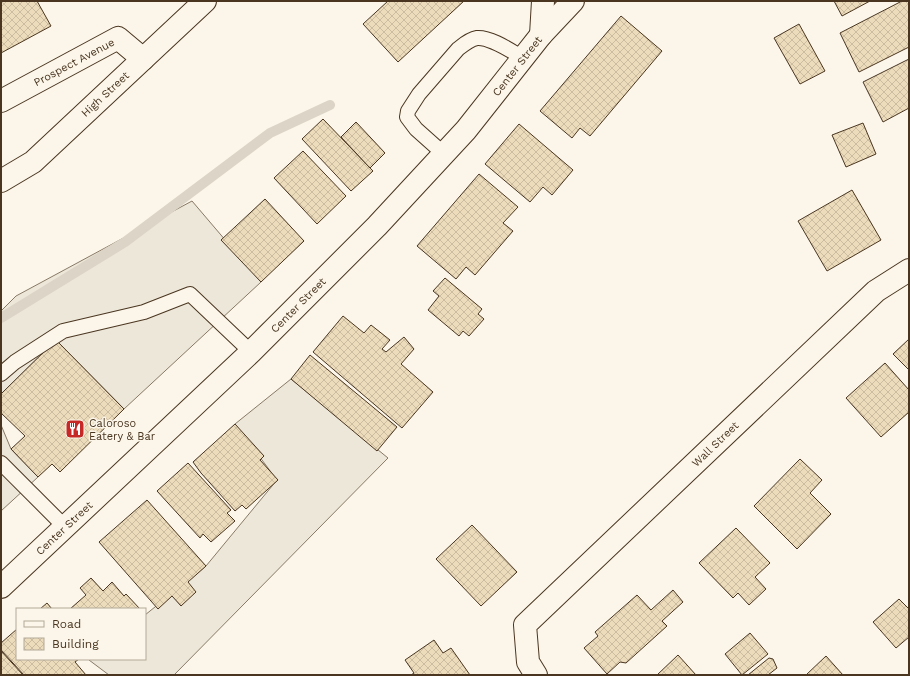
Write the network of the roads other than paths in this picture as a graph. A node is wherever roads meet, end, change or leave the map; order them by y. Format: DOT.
graph roads {
  1 [pos="205,1"];
  2 [pos="542,1"];
  3 [pos="573,1"];
  4 [pos="541,35"];
  5 [pos="523,58"];
  6 [pos="143,59"];
  7 [pos="1,101"];
  8 [pos="444,154"];
  9 [pos="1,181"];
  10 [pos="909,270"];
  11 [pos="251,352"];
  12 [pos="1,374"];
  13 [pos="1,463"];
  14 [pos="66,527"];
  15 [pos="1,586"];
  16 [pos="536,675"];
  1 -- 6 [label="street, High Street"];
  2 -- 4 [label="street"];
  3 -- 4 [label="street, Center Street"];
  4 -- 5 [label="street, Center Street"];
  5 -- 8 [label="street, Center Street"];
  5 -- 8 [label="lane"];
  6 -- 7 [label="street, Prospect Avenue"];
  6 -- 9 [label="street, High Street"];
  8 -- 11 [label="street, Center Street"];
  10 -- 16 [label="street, Wall Street"];
  11 -- 12 [label="lane"];
  11 -- 14 [label="street, Center Street"];
  13 -- 14 [label="lane"];
  14 -- 15 [label="street, Center Street"];
}
